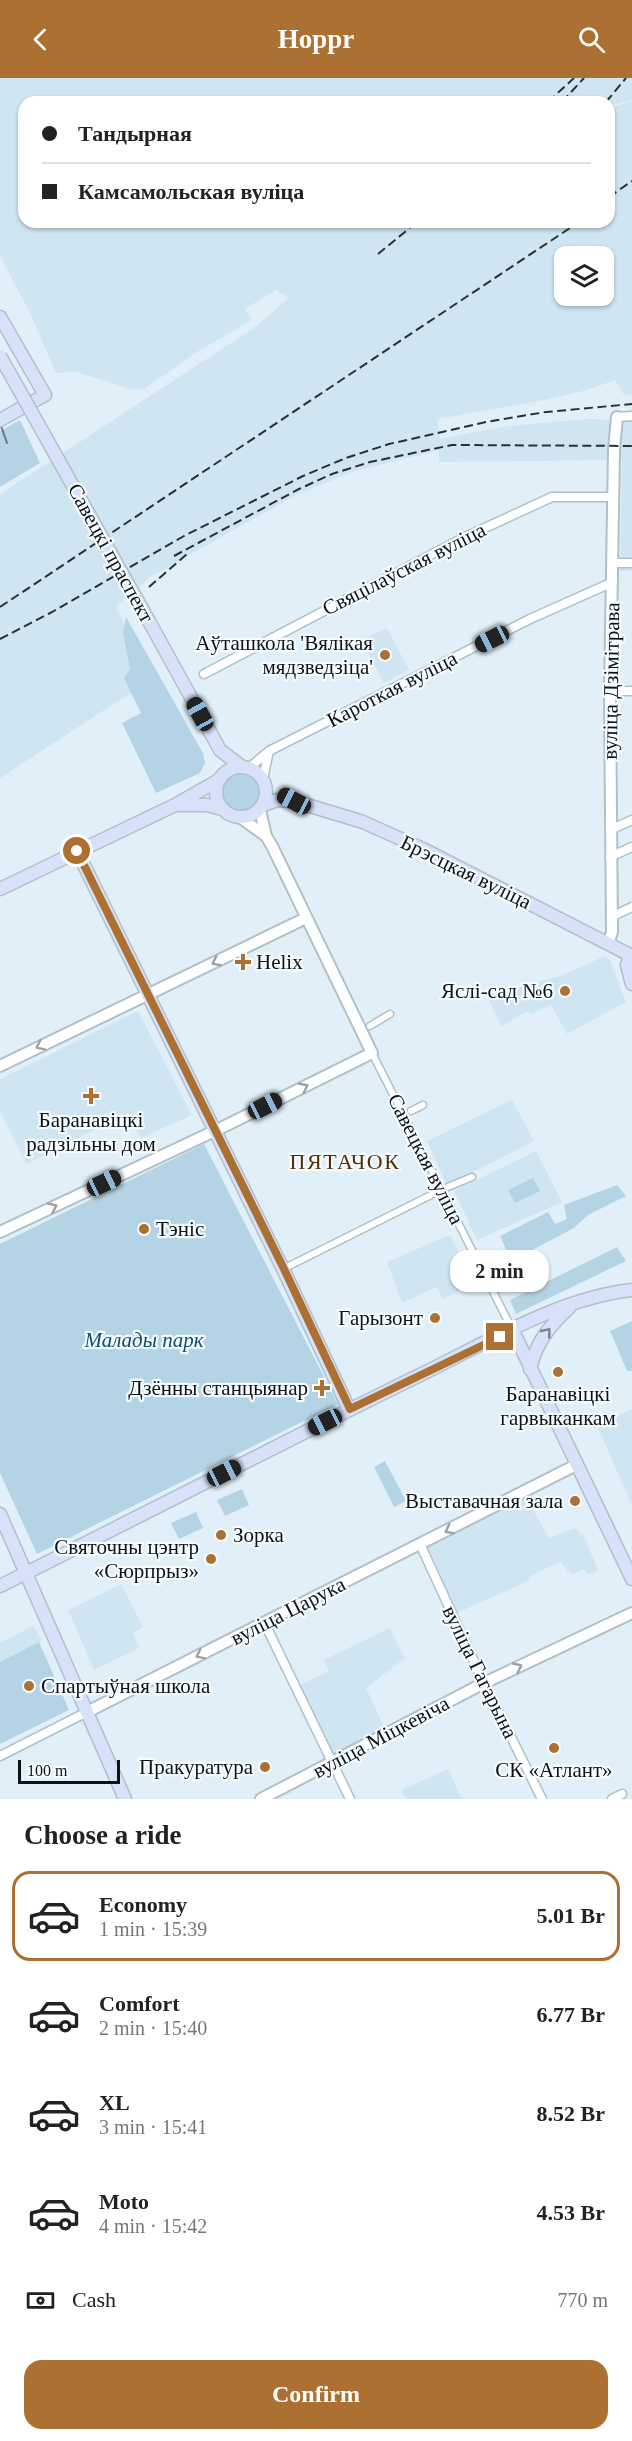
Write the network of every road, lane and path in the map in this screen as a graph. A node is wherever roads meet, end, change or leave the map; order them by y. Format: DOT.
graph roads {
  1 [pos="0,317"];
  2 [pos="0,356"];
  3 [pos="632,416"];
  4 [pos="617,417"];
  5 [pos="0,420"];
  6 [pos="614,497"];
  7 [pos="613,563"];
  8 [pos="632,563"];
  9 [pos="613,582"];
  10 [pos="204,674"];
  11 [pos="610,691"];
  12 [pos="632,691"];
  13 [pos="220,750"];
  14 [pos="270,751"];
  15 [pos="245,768"];
  16 [pos="220,779"];
  17 [pos="265,782"];
  18 [pos="294,801"];
  19 [pos="175,805"];
  20 [pos="262,807"];
  21 [pos="222,809"];
  22 [pos="241,818"];
  23 [pos="632,820"];
  24 [pos="610,830"];
  25 [pos="266,836"];
  26 [pos="632,847"];
  27 [pos="77,851"];
  28 [pos="610,857"];
  29 [pos="0,889"];
  30 [pos="632,907"];
  31 [pos="611,917"];
  32 [pos="306,918"];
  33 [pos="608,944"];
  34 [pos="631,955"];
  35 [pos="632,984"];
  36 [pos="148,995"];
  37 [pos="390,1014"];
  38 [pos="370,1026"];
  39 [pos="372,1053"];
  40 [pos="0,1066"];
  41 [pos="423,1105"];
  42 [pos="411,1111"];
  43 [pos="215,1131"];
  44 [pos="472,1177"];
  45 [pos="448,1187"];
  46 [pos="437,1192"];
  47 [pos="0,1232"];
  48 [pos="290,1266"];
  49 [pos="632,1290"];
  50 [pos="575,1303"];
  51 [pos="513,1331"];
  52 [pos="530,1369"];
  53 [pos="350,1409"];
  54 [pos="576,1466"];
  55 [pos="0,1514"];
  56 [pos="420,1544"];
  57 [pos="27,1573"];
  58 [pos="632,1579"];
  59 [pos="0,1586"];
  60 [pos="632,1613"];
  61 [pos="265,1624"];
  62 [pos="484,1683"];
  63 [pos="87,1712"];
  64 [pos="0,1756"];
  65 [pos="332,1763"];
  66 [pos="622,1794"];
  67 [pos="125,1799"];
  68 [pos="261,1799"];
  69 [pos="350,1799"];
  70 [pos="542,1799"];
  71 [pos="612,1799"];
  1 -- 5 [label="main road"];
  2 -- 13 [label="main road, Савецкі праспект, bridge"];
  3 -- 4 [label="street"];
  4 -- 6 [label="street, вуліца Дзімітрава"];
  6 -- 7 [label="street, вуліца Дзімітрава"];
  6 -- 10 [label="street, Свяцілаўская вуліца"];
  7 -- 8 [label="street"];
  7 -- 9 [label="street, вуліца Дзімітрава"];
  9 -- 11 [label="street, вуліца Дзімітрава"];
  9 -- 14 [label="street, Кароткая вуліца"];
  11 -- 12 [label="street"];
  11 -- 24 [label="street, вуліца Дзімітрава"];
  13 -- 15 [label="main road, Савецкі праспект"];
  13 -- 16 [label="main road, Савецкі праспект"];
  14 -- 15 [label="street, Кароткая вуліца"];
  14 -- 17 [label="street"];
  15 -- 16 [label="main road"];
  15 -- 17 [label="main road"];
  16 -- 19 [label="main road"];
  16 -- 21 [label="main road"];
  17 -- 18 [label="main road, Брэсцкая вуліца"];
  17 -- 20 [label="main road"];
  18 -- 20 [label="main road, Брэсцкая вуліца"];
  18 -- 33 [label="main road, Брэсцкая вуліца"];
  19 -- 21 [label="main road"];
  19 -- 27 [label="main road"];
  20 -- 22 [label="main road"];
  20 -- 25 [label="street, Савецкая вуліца"];
  21 -- 22 [label="main road"];
  22 -- 25 [label="street, Савецкая вуліца"];
  23 -- 24 [label="street"];
  24 -- 28 [label="street, вуліца Дзімітрава"];
  25 -- 32 [label="street, Савецкая вуліца"];
  26 -- 28 [label="street"];
  27 -- 29 [label="main road"];
  27 -- 36 [label="main road"];
  28 -- 31 [label="street, вуліца Дзімітрава"];
  30 -- 31 [label="street"];
  31 -- 33 [label="street, вуліца Дзімітрава"];
  32 -- 36 [label="street, one-way"];
  32 -- 39 [label="street, Савецкая вуліца"];
  33 -- 34 [label="main road, Брэсцкая вуліца"];
  34 -- 35 [label="main road"];
  36 -- 40 [label="street, one-way"];
  36 -- 43 [label="main road"];
  37 -- 38 [label="street"];
  43 -- 39 [label="street, one-way"];
  39 -- 51 [label="street, Савецкая вуліца"];
  41 -- 42 [label="street"];
  47 -- 43 [label="street, one-way"];
  43 -- 53 [label="main road"];
  44 -- 45 [label="street"];
  46 -- 48 [label="street"];
  49 -- 50 [label="main road"];
  50 -- 51 [label="main road"];
  52 -- 50 [label="main road, one-way"];
  51 -- 52 [label="main road, Савецкая вуліца"];
  51 -- 53 [label="main road"];
  52 -- 54 [label="main road, Савецкая вуліца"];
  53 -- 57 [label="main road"];
  54 -- 56 [label="street, вуліца Царука, one-way"];
  54 -- 58 [label="main road, Савецкая вуліца"];
  55 -- 57 [label="main road"];
  56 -- 61 [label="street, вуліца Царука"];
  56 -- 62 [label="street, вуліца Гагарына"];
  57 -- 59 [label="main road"];
  57 -- 63 [label="main road"];
  62 -- 60 [label="street, вуліца Міцкевіча, one-way"];
  61 -- 63 [label="street, вуліца Царука, one-way"];
  61 -- 65 [label="street"];
  62 -- 65 [label="street, вуліца Міцкевіча"];
  62 -- 70 [label="street, вуліца Гагарына"];
  63 -- 64 [label="street, вуліца Царука"];
  63 -- 67 [label="main road"];
  65 -- 68 [label="street, вуліца Міцкевіча"];
  65 -- 69 [label="street"];
  66 -- 71 [label="street"];
}
